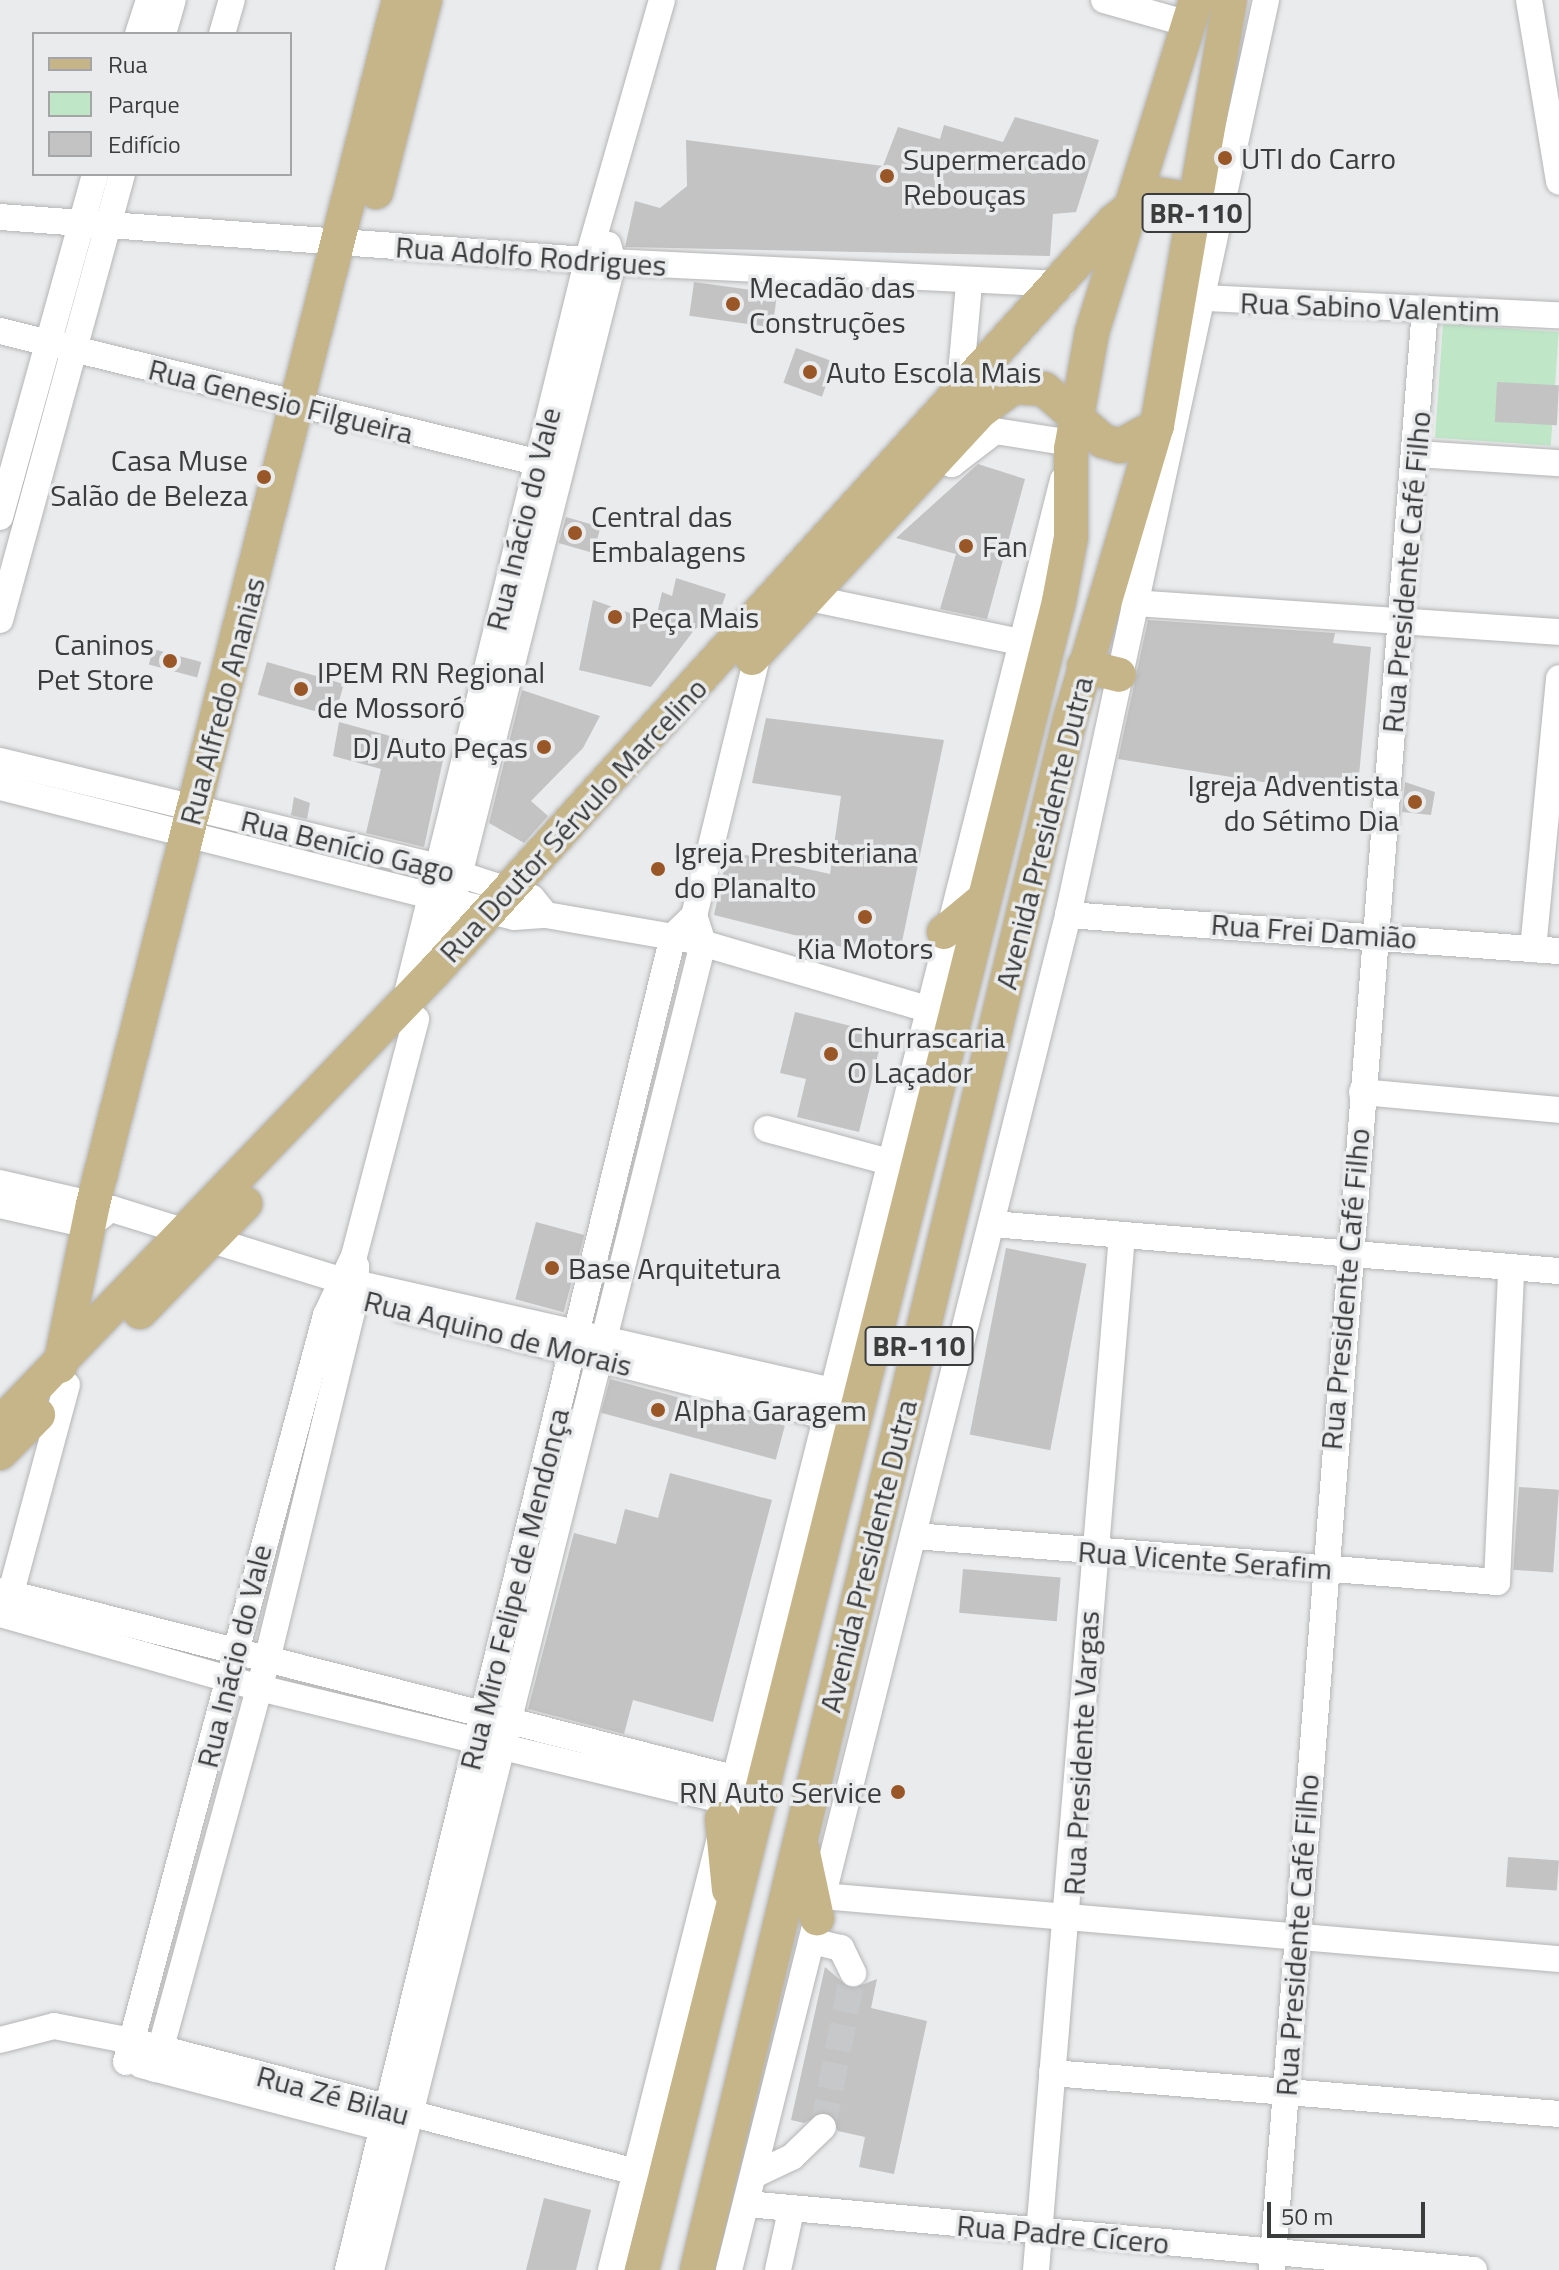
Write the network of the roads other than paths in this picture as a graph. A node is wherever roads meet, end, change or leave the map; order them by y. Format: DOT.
graph roads {
  1 [pos="149,0"];
  2 [pos="173,0"];
  3 [pos="232,0"];
  4 [pos="399,0"];
  5 [pos="425,0"];
  6 [pos="662,0"];
  7 [pos="1104,0"];
  8 [pos="1230,0"];
  9 [pos="1266,0"];
  10 [pos="1529,0"];
  11 [pos="1192,12"];
  12 [pos="139,32"];
  13 [pos="164,32"];
  14 [pos="223,32"];
  15 [pos="94,176"];
  16 [pos="121,176"];
  17 [pos="1559,182"];
  18 [pos="1133,203"];
  19 [pos="0,217"];
  20 [pos="1196,218"];
  21 [pos="82,223"];
  22 [pos="108,223"];
  23 [pos="351,244"];
  24 [pos="601,260"];
  25 [pos="969,283"];
  26 [pos="1062,284"];
  27 [pos="1191,298"];
  28 [pos="1425,309"];
  29 [pos="1559,315"];
  30 [pos="0,331"];
  31 [pos="46,343"];
  32 [pos="74,349"];
  33 [pos="959,396"];
  34 [pos="308,410"];
  35 [pos="1157,426"];
  36 [pos="1074,435"];
  37 [pos="926,452"];
  38 [pos="1418,454"];
  39 [pos="1559,463"];
  40 [pos="550,465"];
  41 [pos="0,517"];
  42 [pos="809,598"];
  43 [pos="1134,603"];
  44 [pos="0,620"];
  45 [pos="1403,624"];
  46 [pos="1559,632"];
  47 [pos="1020,642"];
  48 [pos="759,650"];
  49 [pos="1084,666"];
  50 [pos="1119,675"];
  51 [pos="1559,678"];
  52 [pos="0,761"];
  53 [pos="0,787"];
  54 [pos="201,820"];
  55 [pos="445,869"];
  56 [pos="438,898"];
  57 [pos="984,899"];
  58 [pos="518,906"];
  59 [pos="1068,915"];
  60 [pos="694,916"];
  61 [pos="944,932"];
  62 [pos="1375,933"];
  63 [pos="673,936"];
  64 [pos="703,943"];
  65 [pos="1546,950"];
  66 [pos="435,971"];
  67 [pos="924,1008"];
  68 [pos="410,1011"];
  69 [pos="638,1078"];
  70 [pos="664,1086"];
  71 [pos="1362,1092"];
  72 [pos="1559,1110"];
  73 [pos="767,1129"];
  74 [pos="886,1161"];
  75 [pos="0,1183"];
  76 [pos="0,1205"];
  77 [pos="98,1213"];
  78 [pos="992,1224"];
  79 [pos="1122,1236"];
  80 [pos="199,1241"];
  81 [pos="1346,1254"];
  82 [pos="1511,1268"];
  83 [pos="1559,1271"];
  84 [pos="346,1288"];
  85 [pos="590,1342"];
  86 [pos="61,1384"];
  87 [pos="825,1403"];
  88 [pos="0,1424"];
  89 [pos="0,1453"];
  90 [pos="914,1536"];
  91 [pos="1094,1551"];
  92 [pos="1323,1569"];
  93 [pos="4,1603"];
  94 [pos="236,1649"];
  95 [pos="268,1656"];
  96 [pos="229,1680"];
  97 [pos="359,1680"];
  98 [pos="259,1688"];
  99 [pos="351,1710"];
  100 [pos="482,1713"];
  101 [pos="506,1733"];
  102 [pos="474,1739"];
  103 [pos="727,1799"];
  104 [pos="800,1838"];
  105 [pos="732,1913"];
  106 [pos="1071,1917"];
  107 [pos="817,1918"];
  108 [pos="1300,1937"];
  109 [pos="1559,1959"];
  110 [pos="853,1973"];
  111 [pos="0,2040"];
  112 [pos="129,2052"];
  113 [pos="158,2058"];
  114 [pos="1052,2073"];
  115 [pos="1285,2092"];
  116 [pos="1559,2114"];
  117 [pos="397,2122"];
  118 [pos="823,2127"];
  119 [pos="754,2175"];
  120 [pos="634,2179"];
  121 [pos="747,2204"];
  122 [pos="791,2211"];
  123 [pos="1039,2232"];
  124 [pos="1272,2261"];
  125 [pos="1430,2268"];
  126 [pos="348,2270"];
  127 [pos="371,2270"];
  128 [pos="611,2270"];
  129 [pos="642,2270"];
  130 [pos="697,2270"];
  131 [pos="729,2270"];
  132 [pos="778,2270"];
  133 [pos="1036,2270"];
  134 [pos="1474,2270"];
  1 -- 12 [label="street"];
  2 -- 13 [label="street"];
  3 -- 14 [label="street"];
  4 -- 23 [label="main road, Rua Alfredo Ananias"];
  5 -- 23 [label="main road, Rua Alfredo Ananias"];
  6 -- 24 [label="street, Rua Inácio do Vale"];
  7 -- 11 [label="street"];
  8 -- 20 [label="main road, Avenida Presidente Dutra / BR-110"];
  9 -- 27 [label="street, Avenida Presidente Dutra"];
  10 -- 17 [label="street"];
  11 -- 18 [label="main road, Avenida Presidente Dutra / BR-110"];
  15 -- 21 [label="street"];
  16 -- 22 [label="street"];
  18 -- 20 [label="main road"];
  18 -- 26 [label="main road, Rua Doutor Sérvulo Marcelino"];
  18 -- 36 [label="main road, Avenida Presidente Dutra / BR-110"];
  19 -- 21 [label="street, Rua Adolfo Rodrigues"];
  20 -- 27 [label="main road, Avenida Presidente Dutra / BR-110"];
  21 -- 22 [label="street, Rua Adolfo Rodrigues"];
  21 -- 31 [label="street"];
  22 -- 23 [label="street, Rua Adolfo Rodrigues"];
  22 -- 32 [label="street"];
  23 -- 24 [label="street, Rua Adolfo Rodrigues"];
  23 -- 34 [label="main road, Rua Alfredo Ananias"];
  24 -- 25 [label="street, Rua Adolfo Rodrigues"];
  24 -- 40 [label="street, Rua Inácio do Vale"];
  25 -- 26 [label="street, Rua Adolfo Rodrigues"];
  25 -- 33 [label="street"];
  26 -- 33 [label="main road, Rua Doutor Sérvulo Marcelino"];
  27 -- 28 [label="street, Rua Sabino Valentim"];
  27 -- 35 [label="main road, Avenida Presidente Dutra / BR-110"];
  27 -- 43 [label="street, Avenida Presidente Dutra"];
  28 -- 29 [label="street, Rua Sabino Valentim"];
  28 -- 38 [label="street, Rua Presidente Café Filho"];
  30 -- 31 [label="street, Rua Genesio Filgueira"];
  31 -- 32 [label="street, Rua Genesio Filgueira"];
  31 -- 41 [label="street"];
  32 -- 34 [label="street, Rua Genesio Filgueira"];
  32 -- 44 [label="street"];
  33 -- 37 [label="main road, Rua Doutor Sérvulo Marcelino"];
  34 -- 40 [label="street, Rua Genesio Filgueira"];
  34 -- 54 [label="main road, Rua Alfredo Ananias"];
  35 -- 36 [label="main road, Rua Doutor Sérvulo Marcelino"];
  35 -- 49 [label="main road, Avenida Presidente Dutra / BR-110"];
  36 -- 37 [label="street"];
  36 -- 37 [label="main road, Rua Doutor Sérvulo Marcelino"];
  36 -- 47 [label="street, Avenida Presidente Dutra"];
  36 -- 57 [label="main road, Avenida Presidente Dutra / BR-110"];
  37 -- 42 [label="main road, Rua Doutor Sérvulo Marcelino"];
  37 -- 58 [label="main road, Rua Doutor Sérvulo Marcelino"];
  38 -- 39 [label="street"];
  38 -- 45 [label="street, Rua Presidente Café Filho"];
  40 -- 55 [label="street, Rua Inácio do Vale"];
  42 -- 47 [label="street"];
  42 -- 48 [label="main road, Rua Doutor Sérvulo Marcelino"];
  43 -- 45 [label="street"];
  43 -- 50 [label="street, Avenida Presidente Dutra"];
  45 -- 46 [label="street"];
  45 -- 62 [label="street, Rua Presidente Café Filho"];
  47 -- 61 [label="street, Avenida Presidente Dutra"];
  48 -- 58 [label="main road, Rua Doutor Sérvulo Marcelino"];
  48 -- 60 [label="street"];
  49 -- 50 [label="main road"];
  49 -- 104 [label="main road, Avenida Presidente Dutra / BR-110"];
  50 -- 59 [label="street, Avenida Presidente Dutra"];
  51 -- 65 [label="street"];
  52 -- 54 [label="street, Rua Benício Gago"];
  53 -- 54 [label="street, Rua Benício Gago"];
  54 -- 55 [label="street, Rua Benício Gago"];
  54 -- 56 [label="street, Rua Benício Gago"];
  54 -- 77 [label="main road, Rua Alfredo Ananias"];
  55 -- 56 [label="street, Rua Inácio do Vale"];
  55 -- 58 [label="street, Rua Benício Gago"];
  56 -- 58 [label="street, Rua Benício Gago"];
  56 -- 66 [label="street, Rua Inácio do Vale"];
  56 -- 68 [label="street, Rua Inácio do Vale"];
  57 -- 61 [label="main road"];
  57 -- 105 [label="main road, Avenida Presidente Dutra / BR-110"];
  58 -- 63 [label="street, Rua Benício Gago"];
  58 -- 66 [label="main road, Rua Doutor Sérvulo Marcelino"];
  58 -- 68 [label="main road, Rua Doutor Sérvulo Marcelino"];
  59 -- 62 [label="street, Rua Frei Damião"];
  59 -- 78 [label="street, Avenida Presidente Dutra"];
  60 -- 63 [label="street"];
  60 -- 64 [label="street"];
  61 -- 67 [label="street, Avenida Presidente Dutra"];
  62 -- 65 [label="street, Rua Frei Damião"];
  62 -- 71 [label="street, Rua Presidente Café Filho"];
  63 -- 64 [label="street, Rua Benício Gago"];
  63 -- 69 [label="street, Rua Miro Felipe de Mendonça"];
  64 -- 67 [label="street, Rua Benício Gago"];
  64 -- 70 [label="street, Rua Miro Felipe de Mendonça"];
  66 -- 68 [label="main road, Rua Doutor Sérvulo Marcelino"];
  67 -- 74 [label="street, Avenida Presidente Dutra"];
  68 -- 80 [label="main road, Rua Doutor Sérvulo Marcelino"];
  68 -- 84 [label="street, Rua Inácio do Vale"];
  69 -- 70 [label="street"];
  69 -- 85 [label="street, Rua Miro Felipe de Mendonça"];
  70 -- 85 [label="street, Rua Miro Felipe de Mendonça"];
  71 -- 72 [label="street"];
  71 -- 81 [label="street, Rua Presidente Café Filho"];
  73 -- 74 [label="street"];
  74 -- 87 [label="street, Avenida Presidente Dutra"];
  75 -- 77 [label="street, Rua Aquino de Morais"];
  76 -- 77 [label="street, Rua Aquino de Morais"];
  77 -- 80 [label="street, Rua Aquino de Morais"];
  77 -- 86 [label="main road, Rua Alfredo Ananias"];
  78 -- 79 [label="street"];
  78 -- 90 [label="street, Avenida Presidente Dutra"];
  79 -- 81 [label="street"];
  79 -- 91 [label="street, Rua Presidente Vargas"];
  80 -- 84 [label="street, Rua Aquino de Morais"];
  80 -- 86 [label="main road, Rua Doutor Sérvulo Marcelino"];
  81 -- 82 [label="street"];
  81 -- 92 [label="street, Rua Presidente Café Filho"];
  82 -- 83 [label="street"];
  82 -- 92 [label="street, Rua Vicente Serafim"];
  84 -- 85 [label="street, Rua Aquino de Morais"];
  84 -- 94 [label="street, Rua Inácio do Vale"];
  84 -- 95 [label="street, Rua Inácio do Vale"];
  85 -- 87 [label="street, Rua Aquino de Morais"];
  85 -- 100 [label="street, Rua Miro Felipe de Mendonça"];
  85 -- 101 [label="street, Rua Miro Felipe de Mendonça"];
  86 -- 88 [label="main road, Rua Doutor Sérvulo Marcelino"];
  86 -- 89 [label="main road, Rua Doutor Sérvulo Marcelino"];
  86 -- 93 [label="street"];
  87 -- 103 [label="street, Avenida Presidente Dutra"];
  90 -- 91 [label="street, Rua Vicente Serafim"];
  90 -- 107 [label="street, Avenida Presidente Dutra"];
  91 -- 92 [label="street, Rua Vicente Serafim"];
  91 -- 106 [label="street, Rua Presidente Vargas"];
  92 -- 108 [label="street, Rua Presidente Café Filho"];
  93 -- 94 [label="street"];
  93 -- 96 [label="street"];
  94 -- 95 [label="street"];
  94 -- 96 [label="street, Rua Inácio do Vale"];
  95 -- 97 [label="street"];
  95 -- 98 [label="street, Rua Inácio do Vale"];
  96 -- 98 [label="street"];
  96 -- 112 [label="street, Rua Inácio do Vale"];
  97 -- 99 [label="street"];
  97 -- 100 [label="street"];
  98 -- 99 [label="street"];
  98 -- 113 [label="street, Rua Inácio do Vale"];
  99 -- 102 [label="street"];
  100 -- 101 [label="street"];
  100 -- 102 [label="street, Rua Miro Felipe de Mendonça"];
  101 -- 102 [label="street"];
  101 -- 103 [label="street"];
  101 -- 117 [label="street, Rua Miro Felipe de Mendonça"];
  102 -- 117 [label="street, Rua Miro Felipe de Mendonça"];
  103 -- 105 [label="main road"];
  103 -- 120 [label="street, Avenida Presidente Dutra"];
  104 -- 107 [label="main road"];
  104 -- 130 [label="main road, Avenida Presidente Dutra / BR-110"];
  105 -- 129 [label="main road, Avenida Presidente Dutra / BR-110"];
  106 -- 107 [label="street"];
  106 -- 108 [label="street"];
  106 -- 114 [label="street, Rua Presidente Vargas"];
  107 -- 110 [label="street"];
  107 -- 119 [label="street, Avenida Presidente Dutra"];
  108 -- 109 [label="street"];
  108 -- 115 [label="street, Rua Presidente Café Filho"];
  111 -- 112 [label="street, Rua Zé Bilau"];
  112 -- 113 [label="street, Rua Zé Bilau"];
  113 -- 117 [label="street, Rua Zé Bilau"];
  114 -- 115 [label="street"];
  114 -- 123 [label="street, Rua Presidente Vargas"];
  115 -- 116 [label="street"];
  115 -- 124 [label="street, Rua Presidente Café Filho"];
  117 -- 120 [label="street, Rua Zé Bilau"];
  117 -- 126 [label="street, Rua Miro Felipe de Mendonça"];
  117 -- 127 [label="street, Rua Miro Felipe de Mendonça"];
  118 -- 119 [label="street"];
  119 -- 121 [label="street, Avenida Presidente Dutra"];
  120 -- 128 [label="street, Avenida Presidente Dutra"];
  121 -- 122 [label="street, Rua Padre Cícero"];
  121 -- 131 [label="street, Avenida Presidente Dutra"];
  122 -- 123 [label="street, Rua Padre Cícero"];
  122 -- 132 [label="street"];
  123 -- 124 [label="street, Rua Padre Cícero"];
  123 -- 133 [label="street, Rua Presidente Vargas"];
  124 -- 125 [label="street, Rua Padre Cícero"];
  125 -- 134 [label="street, Rua Padre Cícero"];
}
